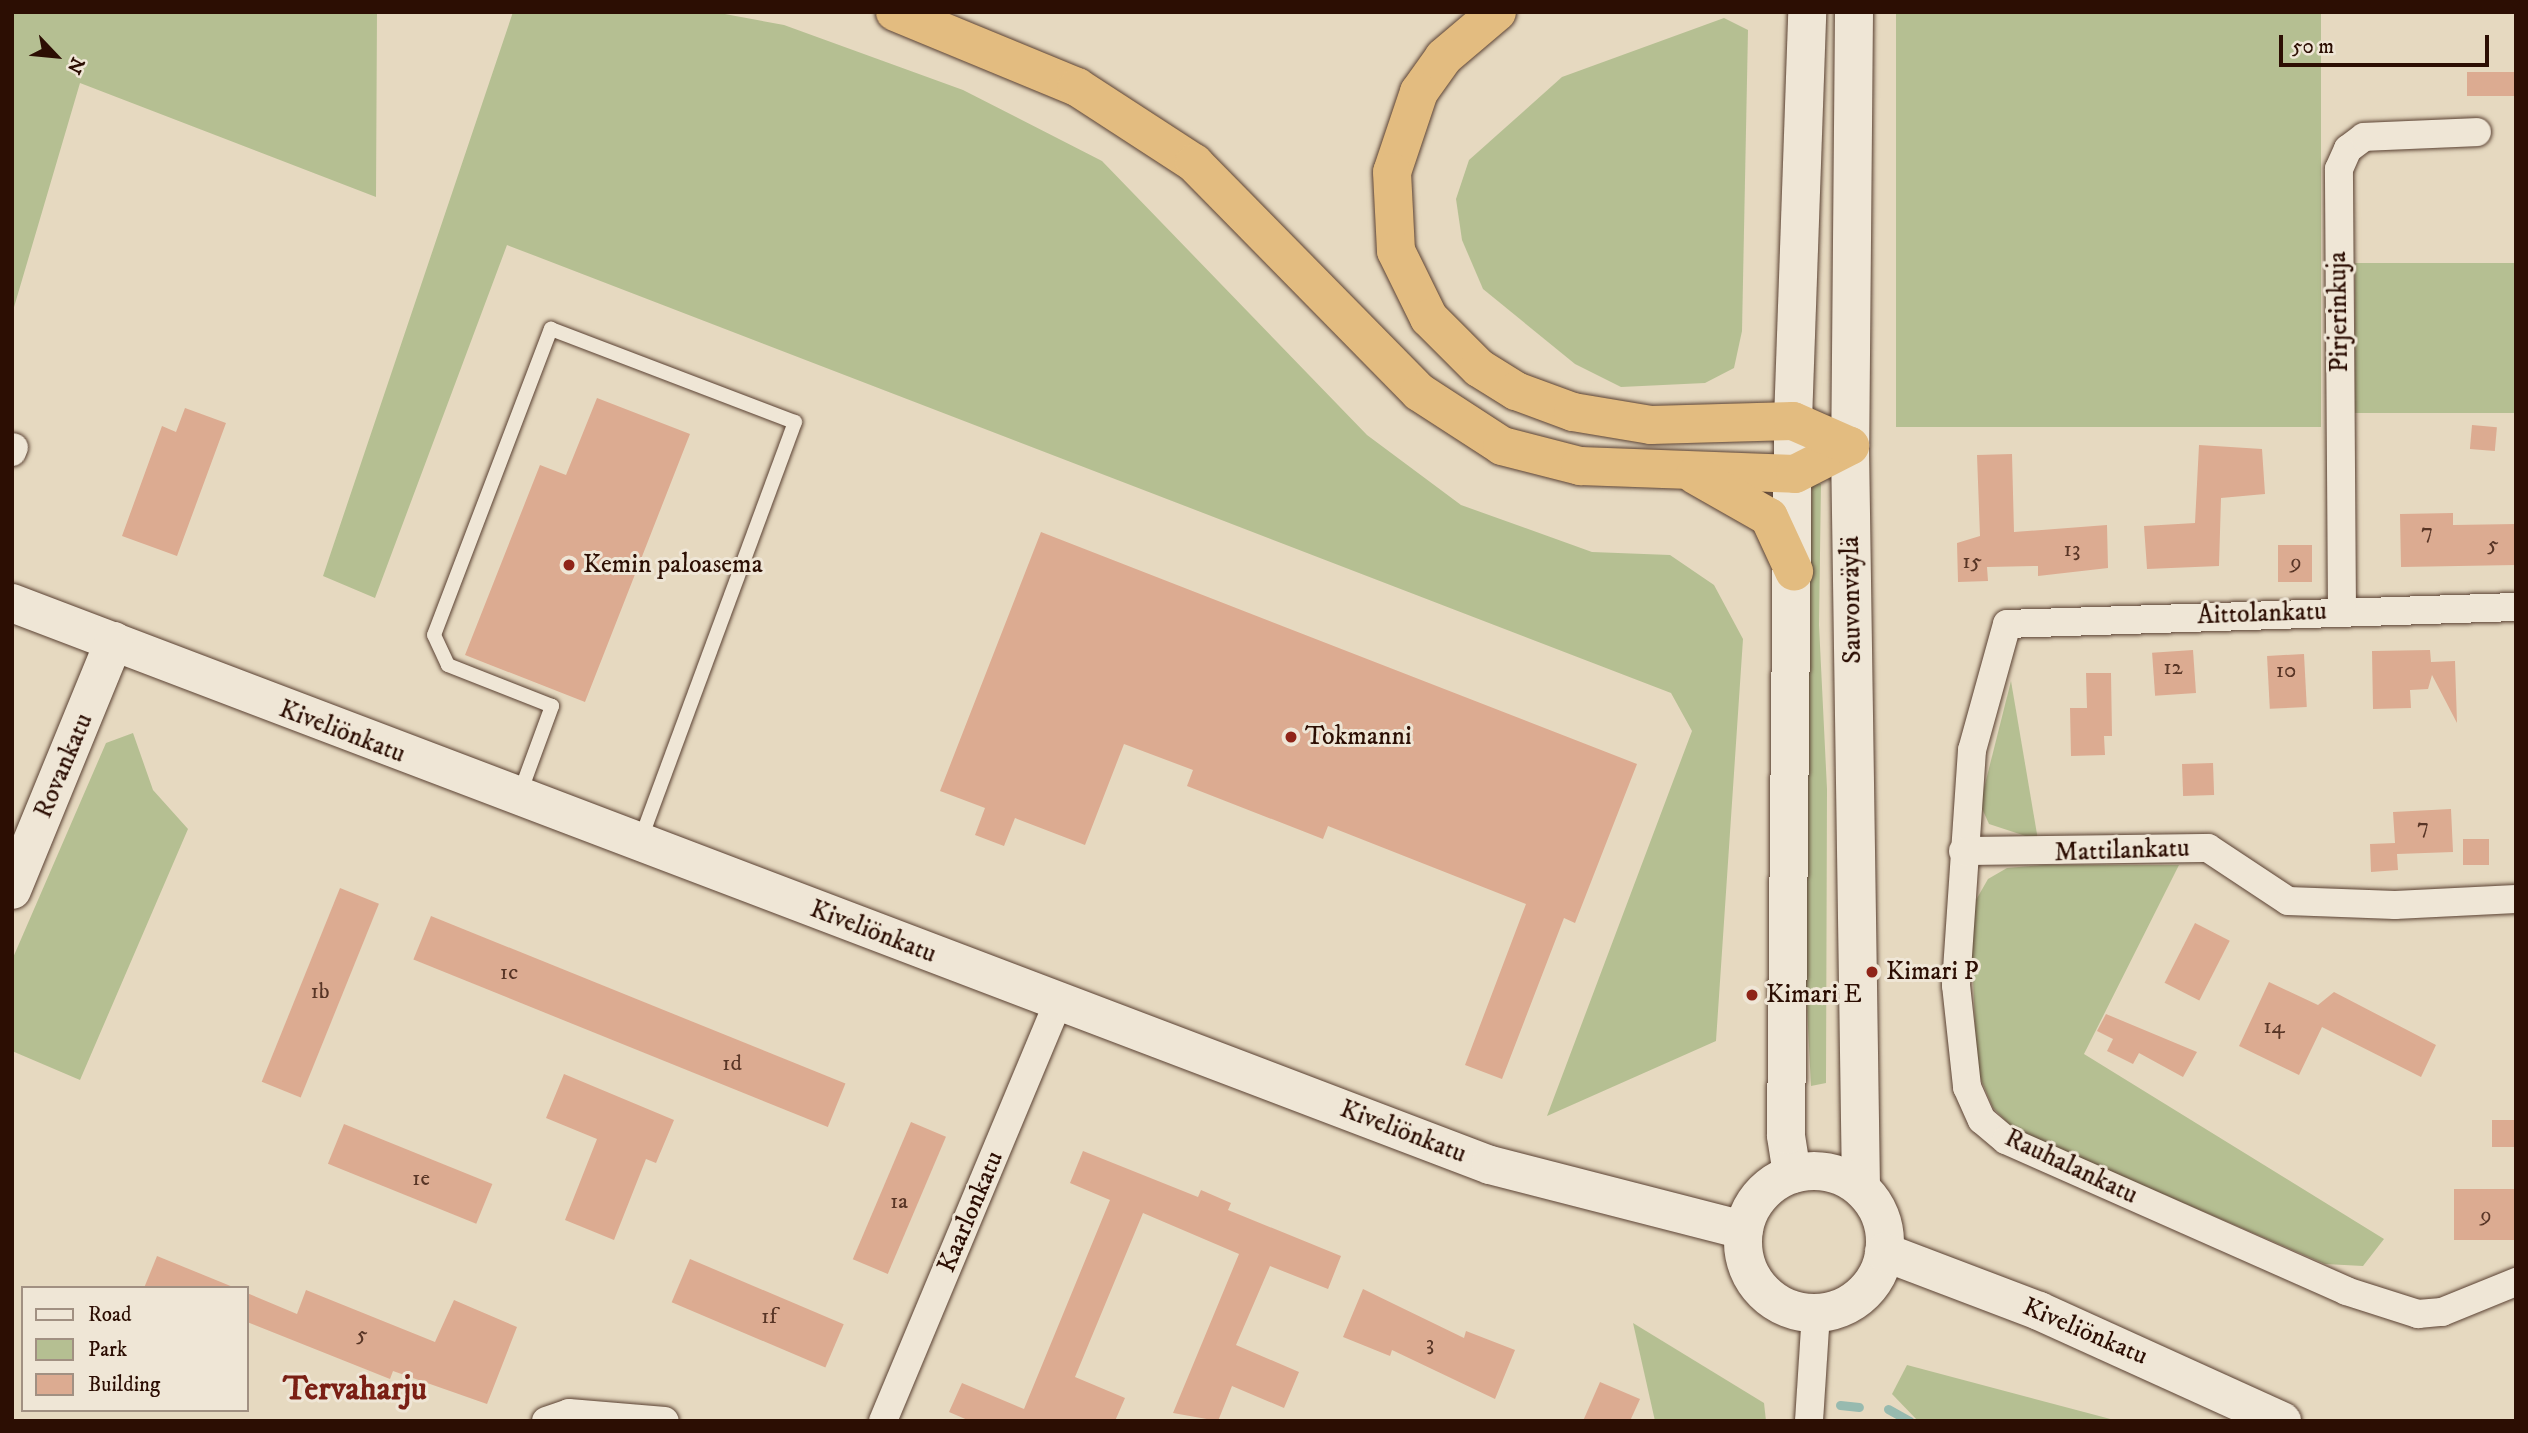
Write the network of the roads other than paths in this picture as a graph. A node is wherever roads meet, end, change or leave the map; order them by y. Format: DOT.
graph roads {
  1 [pos="895,12"];
  2 [pos="1497,12"];
  3 [pos="1854,24"];
  4 [pos="1807,26"];
  5 [pos="2477,132"];
  6 [pos="1793,421"];
  7 [pos="1850,446"];
  8 [pos="1687,471"];
  9 [pos="1795,474"];
  10 [pos="1794,571"];
  11 [pos="12,603"];
  12 [pos="2516,607"];
  13 [pos="2342,611"];
  14 [pos="2007,624"];
  15 [pos="114,641"];
  16 [pos="518,798"];
  17 [pos="639,844"];
  18 [pos="1963,851"];
  19 [pos="12,890"];
  20 [pos="2516,899"];
  21 [pos="1058,1002"];
  22 [pos="1792,1174"];
  23 [pos="1861,1188"];
  24 [pos="1744,1230"];
  25 [pos="1884,1252"];
  26 [pos="2516,1282"];
  27 [pos="1816,1314"];
  28 [pos="546,1421"];
  29 [pos="665,1421"];
  30 [pos="883,1421"];
  31 [pos="1809,1421"];
  32 [pos="2282,1421"];
  1 -- 8 [label="highway"];
  2 -- 6 [label="highway"];
  3 -- 7 [label="main road, Sauvonväylä"];
  4 -- 6 [label="main road"];
  5 -- 13 [label="street, Pirjerinkuja"];
  6 -- 7 [label="highway"];
  6 -- 9 [label="main road"];
  7 -- 9 [label="highway"];
  7 -- 23 [label="main road, Sauvonväylä"];
  8 -- 9 [label="highway"];
  8 -- 10 [label="highway"];
  9 -- 10 [label="main road"];
  10 -- 22 [label="main road"];
  11 -- 15 [label="main road, Kiveliönkatu"];
  12 -- 13 [label="street, Aittolankatu"];
  13 -- 14 [label="street, Aittolankatu"];
  14 -- 18 [label="street, Rauhalankatu"];
  15 -- 16 [label="main road, Kiveliönkatu"];
  15 -- 19 [label="main road, Rovankatu"];
  16 -- 17 [label="main road, Kiveliönkatu"];
  16 -- 17 [label="lane"];
  17 -- 21 [label="main road, Kiveliönkatu"];
  18 -- 20 [label="street, Mattilankatu"];
  18 -- 26 [label="street, Rauhalankatu"];
  21 -- 24 [label="main road, Kiveliönkatu"];
  21 -- 30 [label="street, Kaarlonkatu"];
  22 -- 23 [label="main road"];
  22 -- 24 [label="main road"];
  23 -- 25 [label="main road"];
  24 -- 27 [label="main road"];
  25 -- 27 [label="main road"];
  25 -- 32 [label="main road, Kiveliönkatu"];
  27 -- 31 [label="street"];
  28 -- 29 [label="street"];
}
